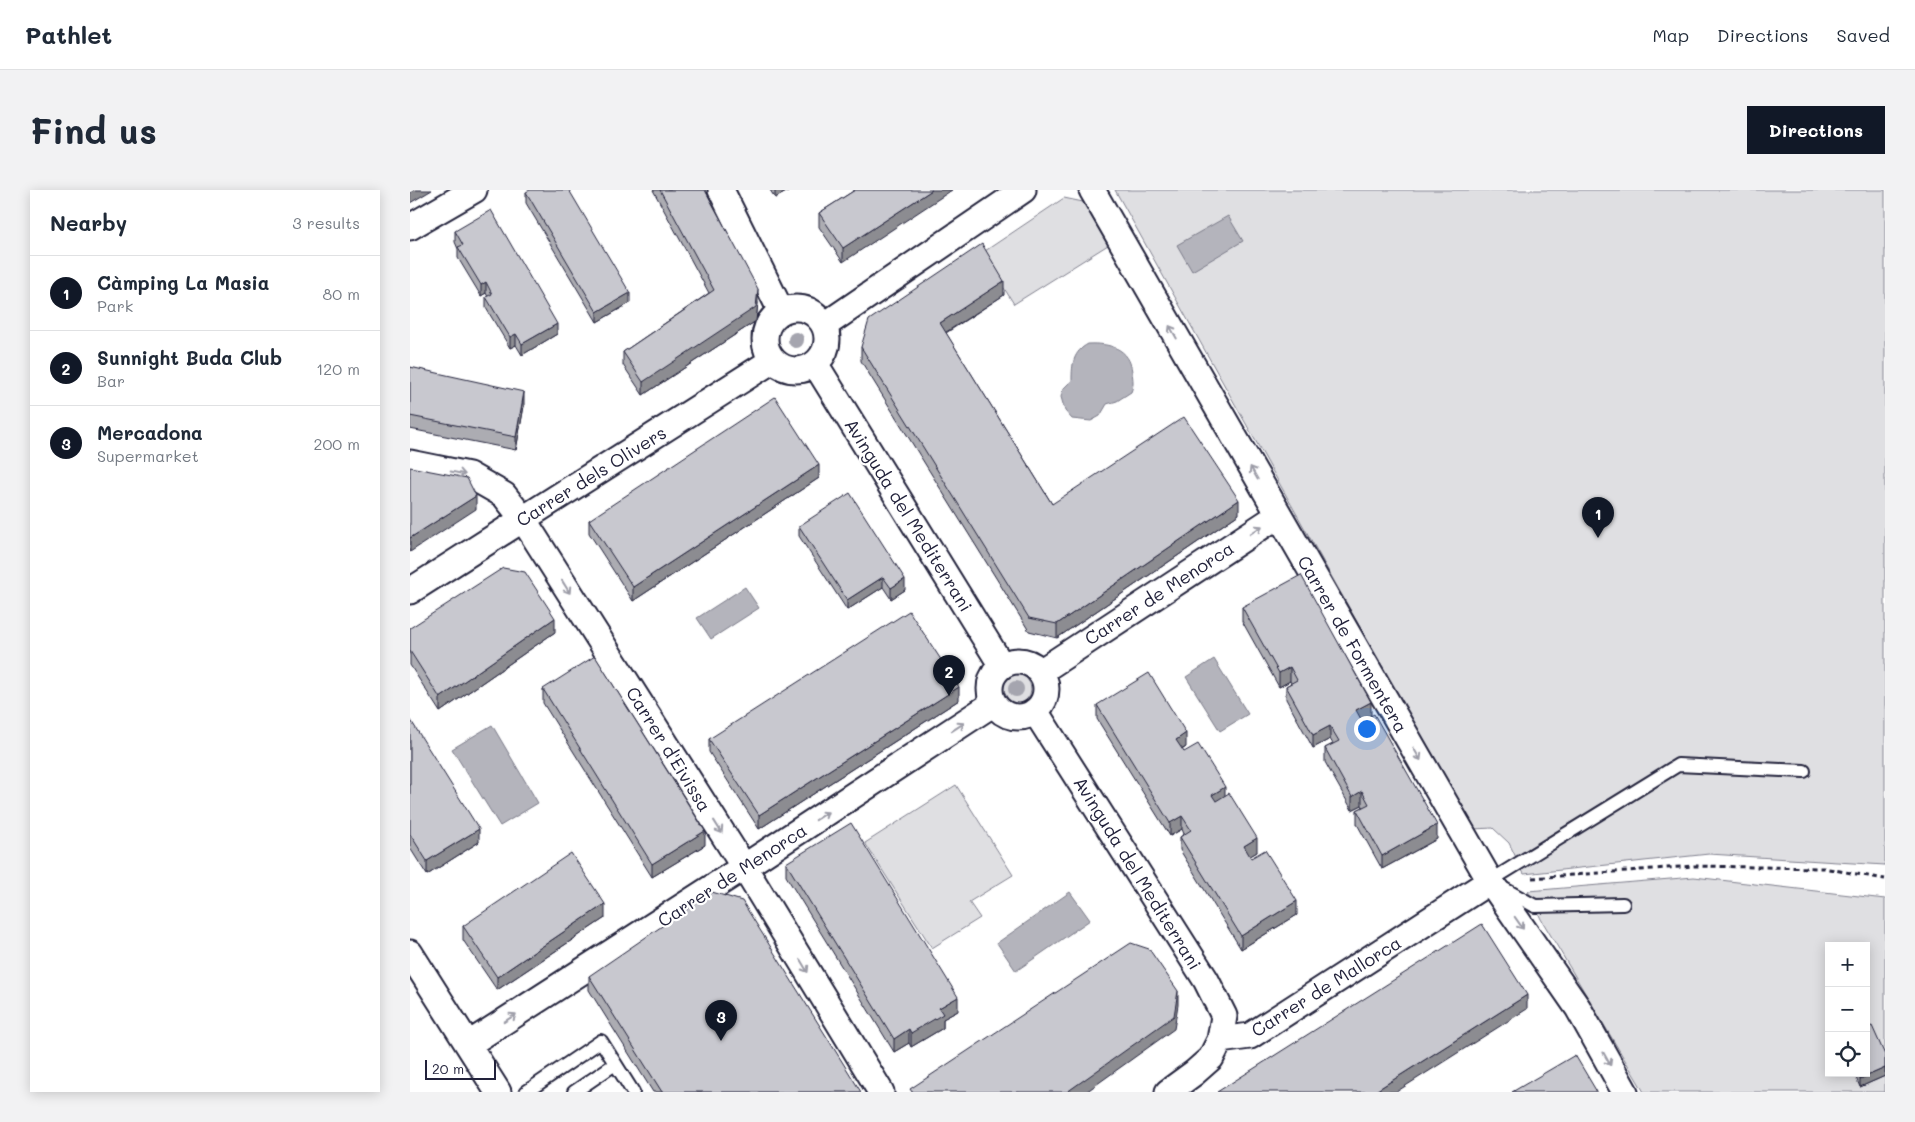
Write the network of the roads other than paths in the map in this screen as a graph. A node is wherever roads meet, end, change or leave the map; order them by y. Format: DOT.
graph roads {
  1 [pos="474,190"];
  2 [pos="722,190"];
  3 [pos="1023,190"];
  4 [pos="1092,190"];
  5 [pos="410,227"];
  6 [pos="781,311"];
  7 [pos="825,325"];
  8 [pos="773,360"];
  9 [pos="816,364"];
  10 [pos="410,463"];
  11 [pos="1279,515"];
  12 [pos="523,519"];
  13 [pos="410,591"];
  14 [pos="1002,666"];
  15 [pos="1040,672"];
  16 [pos="994,703"];
  17 [pos="1035,711"];
  18 [pos="1804,771"];
  19 [pos="744,867"];
  20 [pos="1490,881"];
  21 [pos="1623,904"];
  22 [pos="410,953"];
  23 [pos="1220,1040"];
  24 [pos="469,1044"];
  25 [pos="615,1064"];
  26 [pos="498,1092"];
  27 [pos="526,1092"];
  28 [pos="574,1092"];
  29 [pos="633,1092"];
  30 [pos="881,1092"];
  31 [pos="1168,1092"];
  32 [pos="1625,1092"];
  1 -- 5 [label="street"];
  2 -- 6 [label="street"];
  3 -- 7 [label="street"];
  11 -- 4 [label="street, Carrer de Formentera, one-way"];
  6 -- 7 [label="street"];
  6 -- 8 [label="street"];
  7 -- 9 [label="street"];
  8 -- 9 [label="street"];
  8 -- 12 [label="street, Carrer dels Olivers"];
  9 -- 14 [label="street, Avinguda del Mediterrani"];
  10 -- 12 [label="street, Carrer d'Eivissa, one-way"];
  15 -- 11 [label="street, Carrer de Menorca, one-way"];
  11 -- 20 [label="street, Carrer de Formentera, one-way"];
  12 -- 13 [label="street, Carrer dels Olivers"];
  12 -- 19 [label="street, Carrer d'Eivissa, one-way"];
  14 -- 15 [label="street"];
  14 -- 16 [label="street"];
  15 -- 17 [label="street"];
  16 -- 17 [label="street"];
  19 -- 16 [label="street, Carrer de Menorca, one-way"];
  17 -- 23 [label="street, Avinguda del Mediterrani"];
  18 -- 20 [label="lane"];
  24 -- 19 [label="street, Carrer de Menorca, one-way"];
  19 -- 30 [label="street, Carrer d'Eivissa, one-way"];
  20 -- 21 [label="lane"];
  20 -- 23 [label="street, Carrer de Mallorca"];
  20 -- 32 [label="street, Carrer de Formentera, one-way"];
  22 -- 24 [label="street"];
  23 -- 31 [label="street"];
  24 -- 26 [label="street"];
  25 -- 27 [label="lane"];
  25 -- 28 [label="lane"];
  25 -- 29 [label="lane"];
}
